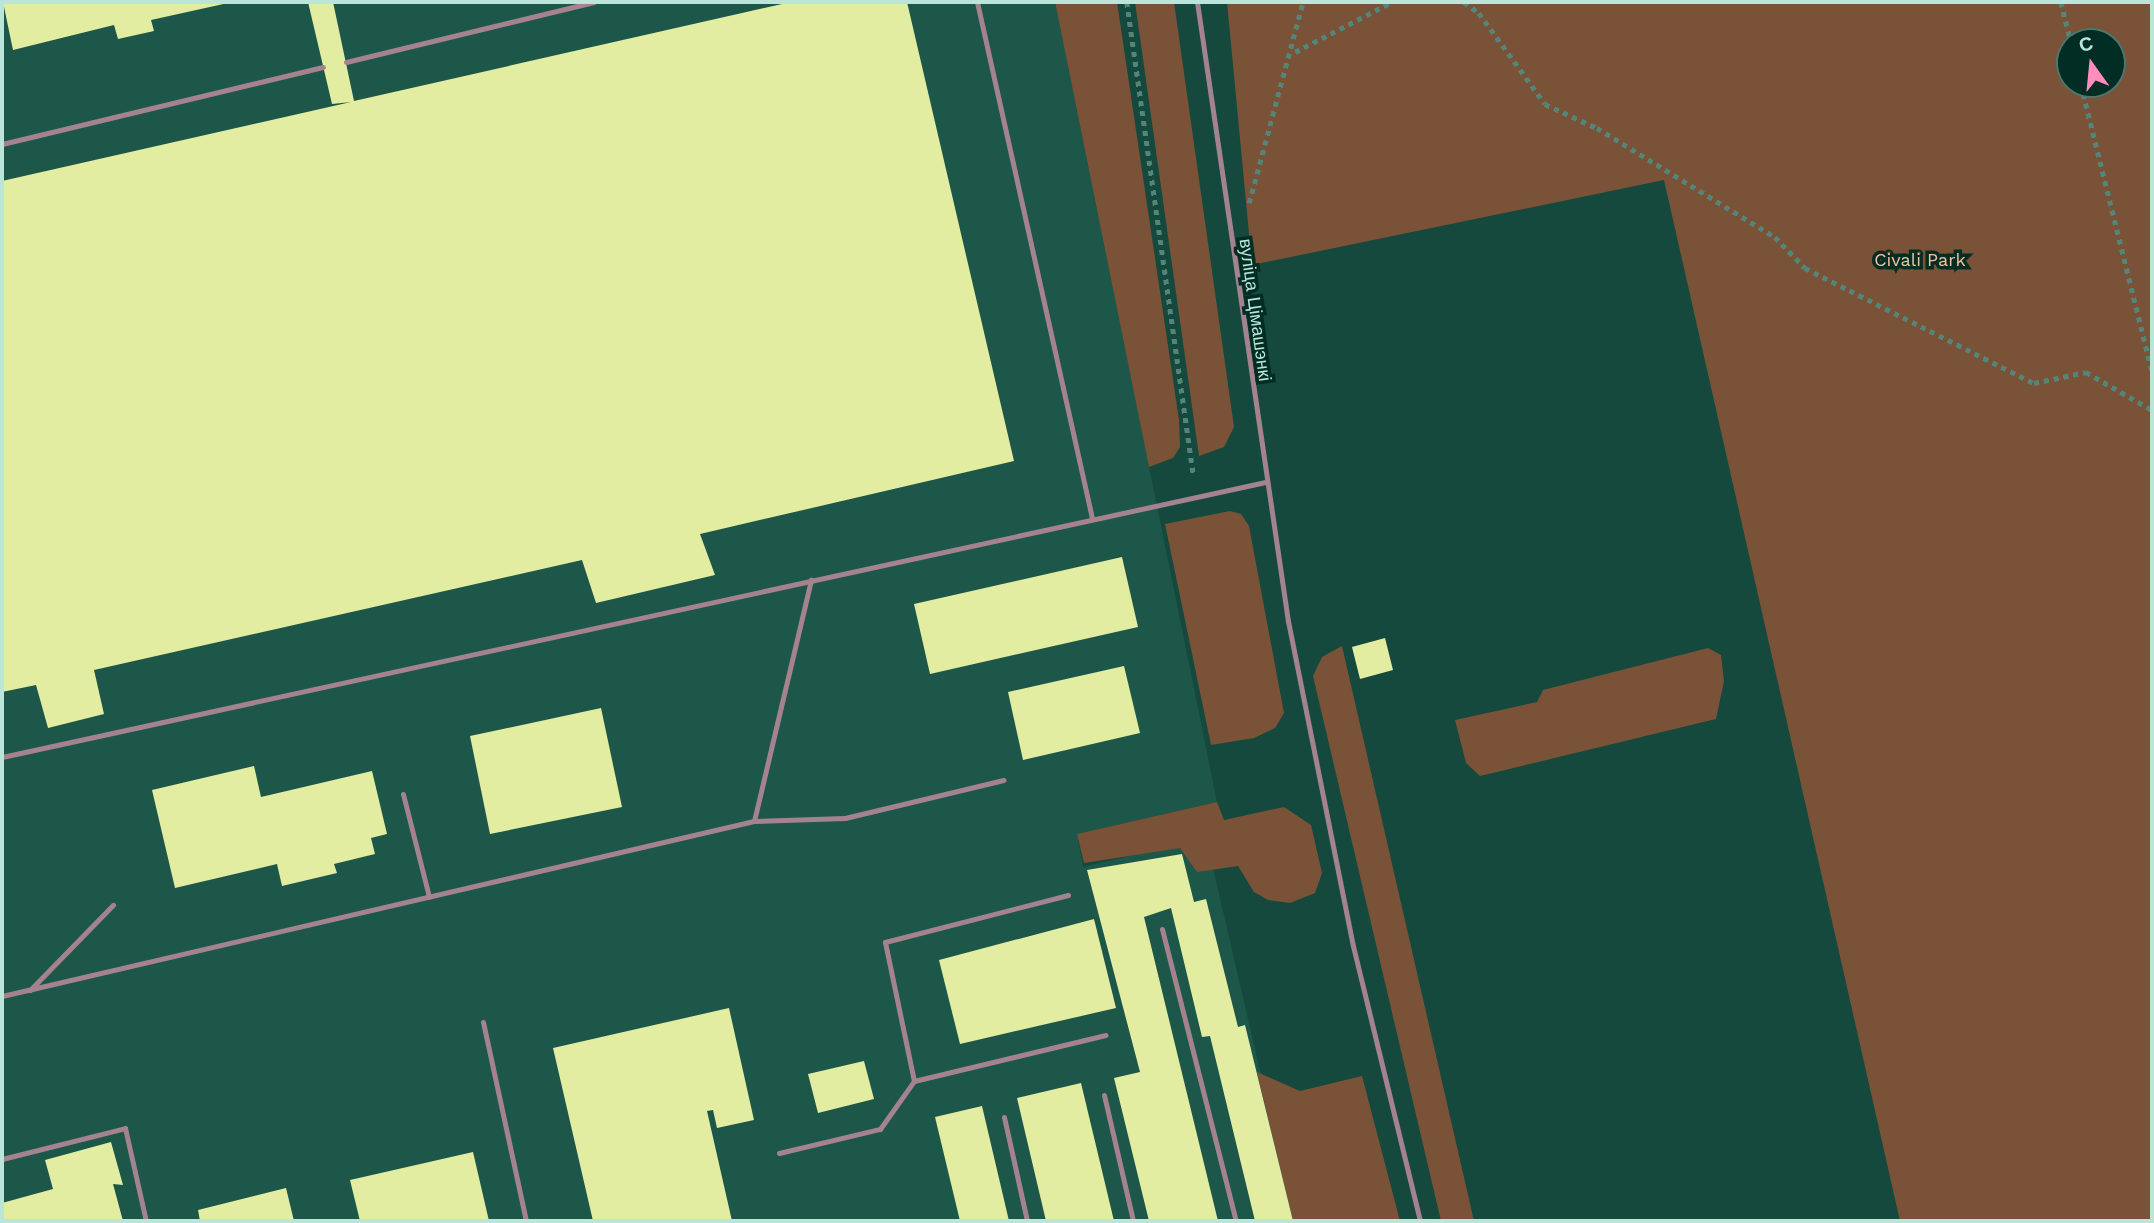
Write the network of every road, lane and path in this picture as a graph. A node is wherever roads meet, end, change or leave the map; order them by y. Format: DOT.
graph roads {
  1 [pos="594,2"];
  2 [pos="977,2"];
  3 [pos="1127,2"];
  4 [pos="1197,2"];
  5 [pos="1303,2"];
  6 [pos="1392,2"];
  7 [pos="1464,2"];
  8 [pos="2061,2"];
  9 [pos="2068,28"];
  10 [pos="1294,52"];
  11 [pos="346,62"];
  12 [pos="323,67"];
  13 [pos="2084,98"];
  14 [pos="2,144"];
  15 [pos="1248,206"];
  16 [pos="2152,370"];
  17 [pos="2152,410"];
  18 [pos="1265,482"];
  19 [pos="1196,494"];
  20 [pos="1093,518"];
  21 [pos="811,580"];
  22 [pos="2,757"];
  23 [pos="1003,780"];
  24 [pos="403,794"];
  25 [pos="754,821"];
  26 [pos="1068,895"];
  27 [pos="429,897"];
  28 [pos="114,905"];
  29 [pos="1163,929"];
  30 [pos="30,990"];
  31 [pos="2,996"];
  32 [pos="484,1022"];
  33 [pos="1106,1035"];
  34 [pos="914,1081"];
  35 [pos="1104,1096"];
  36 [pos="1004,1117"];
  37 [pos="779,1153"];
  38 [pos="2,1159"];
  39 [pos="146,1221"];
  40 [pos="526,1221"];
  41 [pos="1027,1221"];
  42 [pos="1133,1221"];
  43 [pos="1237,1221"];
  44 [pos="1420,1221"];
  1 -- 11 [label="lane"];
  2 -- 20 [label="lane"];
  3 -- 19 [label="path"];
  4 -- 18 [label="lane, вуліца Цімашэнкі"];
  5 -- 10 [label="path"];
  6 -- 10 [label="path"];
  7 -- 17 [label="path"];
  8 -- 9 [label="path"];
  10 -- 15 [label="path"];
  12 -- 14 [label="lane"];
  13 -- 16 [label="path"];
  18 -- 19 [label="lane"];
  18 -- 44 [label="lane, вуліца Цімашэнкі"];
  19 -- 20 [label="lane"];
  20 -- 21 [label="lane"];
  21 -- 22 [label="lane"];
  21 -- 25 [label="lane"];
  23 -- 25 [label="lane"];
  24 -- 27 [label="lane"];
  25 -- 27 [label="lane"];
  26 -- 34 [label="lane"];
  27 -- 30 [label="lane"];
  28 -- 30 [label="lane"];
  29 -- 43 [label="lane"];
  30 -- 31 [label="lane"];
  32 -- 40 [label="lane"];
  33 -- 34 [label="lane"];
  34 -- 37 [label="lane"];
  35 -- 42 [label="lane"];
  36 -- 41 [label="lane"];
  38 -- 39 [label="lane"];
}
